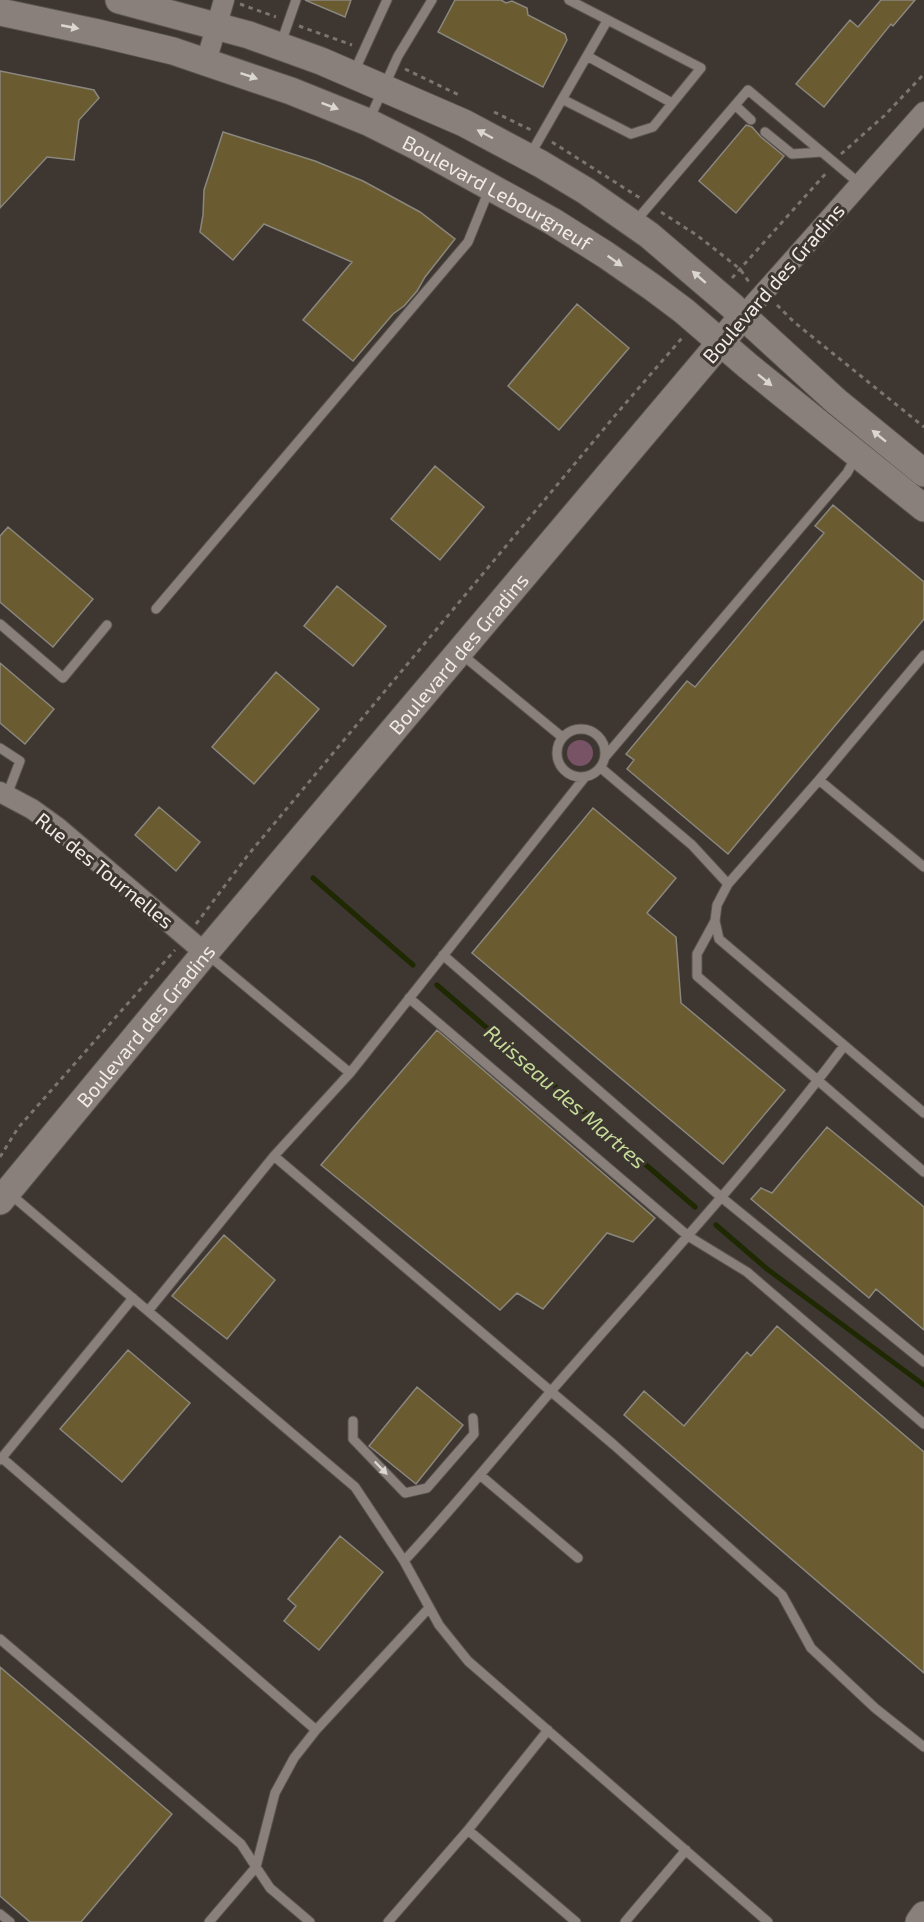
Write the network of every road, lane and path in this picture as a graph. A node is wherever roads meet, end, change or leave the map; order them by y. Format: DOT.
graph roads {
  1 [pos="118,0"];
  2 [pos="296,0"];
  3 [pos="387,0"];
  4 [pos="432,0"];
  5 [pos="569,0"];
  6 [pos="0,12"];
  7 [pos="221,13"];
  8 [pos="608,21"];
  9 [pos="280,46"];
  10 [pos="587,56"];
  11 [pos="206,62"];
  12 [pos="353,74"];
  13 [pos="924,74"];
  14 [pos="384,87"];
  15 [pos="562,99"];
  16 [pos="672,103"];
  17 [pos="735,105"];
  18 [pos="924,112"];
  19 [pos="752,120"];
  20 [pos="368,122"];
  21 [pos="765,132"];
  22 [pos="822,152"];
  23 [pos="528,157"];
  24 [pos="835,162"];
  25 [pos="860,184"];
  26 [pos="490,187"];
  27 [pos="633,224"];
  28 [pos="730,280"];
  29 [pos="776,305"];
  30 [pos="743,316"];
  31 [pos="681,339"];
  32 [pos="721,342"];
  33 [pos="924,427"];
  34 [pos="857,455"];
  35 [pos="924,473"];
  36 [pos="924,508"];
  37 [pos="156,609"];
  38 [pos="0,624"];
  39 [pos="107,625"];
  40 [pos="460,653"];
  41 [pos="924,655"];
  42 [pos="562,737"];
  43 [pos="0,748"];
  44 [pos="605,757"];
  45 [pos="601,768"];
  46 [pos="585,777"];
  47 [pos="819,780"];
  48 [pos="3,793"];
  49 [pos="924,867"];
  50 [pos="728,884"];
  51 [pos="715,921"];
  52 [pos="196,945"];
  53 [pos="443,954"];
  54 [pos="409,998"];
  55 [pos="844,1046"];
  56 [pos="350,1073"];
  57 [pos="818,1080"];
  58 [pos="924,1113"];
  59 [pos="274,1156"];
  60 [pos="0,1157"];
  61 [pos="924,1172"];
  62 [pos="3,1192"];
  63 [pos="721,1197"];
  64 [pos="688,1236"];
  65 [pos="133,1298"];
  66 [pos="148,1311"];
  67 [pos="924,1362"];
  68 [pos="551,1391"];
  69 [pos="473,1418"];
  70 [pos="353,1421"];
  71 [pos="924,1424"];
  72 [pos="1,1459"];
  73 [pos="480,1475"];
  74 [pos="578,1558"];
  75 [pos="404,1561"];
  76 [pos="429,1608"];
  77 [pos="0,1639"];
  78 [pos="316,1730"];
  79 [pos="548,1731"];
  80 [pos="924,1746"];
  81 [pos="468,1830"];
  82 [pos="686,1850"];
  83 [pos="256,1867"];
  84 [pos="0,1914"];
  85 [pos="924,1916"];
  86 [pos="10,1922"];
  87 [pos="209,1922"];
  88 [pos="310,1922"];
  89 [pos="388,1922"];
  90 [pos="576,1922"];
  91 [pos="625,1922"];
  92 [pos="768,1922"];
  93 [pos="920,1922"];
  1 -- 7 [label="main road"];
  2 -- 9 [label="lane"];
  3 -- 12 [label="lane"];
  4 -- 14 [label="lane"];
  5 -- 8 [label="lane"];
  6 -- 11 [label="main road, Boulevard Lebourgneuf, one-way"];
  7 -- 9 [label="main road"];
  7 -- 11 [label="street"];
  8 -- 10 [label="lane"];
  8 -- 16 [label="lane"];
  9 -- 12 [label="main road"];
  10 -- 15 [label="lane"];
  10 -- 16 [label="lane"];
  11 -- 20 [label="main road, Boulevard Lebourgneuf, one-way"];
  12 -- 14 [label="main road"];
  13 -- 24 [label="path"];
  14 -- 20 [label="lane"];
  23 -- 14 [label="main road, one-way"];
  15 -- 16 [label="lane"];
  15 -- 23 [label="lane"];
  17 -- 19 [label="lane"];
  17 -- 22 [label="lane"];
  17 -- 27 [label="lane"];
  18 -- 25 [label="street, Boulevard des Gradins"];
  20 -- 26 [label="main road, Boulevard Lebourgneuf"];
  21 -- 22 [label="lane"];
  22 -- 24 [label="lane"];
  23 -- 27 [label="main road"];
  24 -- 25 [label="lane"];
  24 -- 28 [label="path"];
  25 -- 30 [label="street, Boulevard des Gradins"];
  26 -- 32 [label="main road, Boulevard Lebourgneuf, one-way"];
  26 -- 37 [label="lane"];
  30 -- 27 [label="main road, one-way"];
  29 -- 33 [label="path"];
  30 -- 32 [label="main road, Boulevard des Gradins"];
  35 -- 30 [label="main road, one-way"];
  31 -- 52 [label="path"];
  32 -- 34 [label="main road, Boulevard Lebourgneuf, one-way"];
  32 -- 40 [label="main road, Boulevard des Gradins"];
  34 -- 36 [label="main road, Boulevard Lebourgneuf"];
  34 -- 44 [label="lane"];
  38 -- 39 [label="lane"];
  40 -- 42 [label="lane"];
  40 -- 52 [label="main road, Boulevard des Gradins"];
  41 -- 47 [label="lane"];
  42 -- 44 [label="lane"];
  42 -- 46 [label="lane"];
  43 -- 48 [label="lane"];
  44 -- 45 [label="lane"];
  45 -- 46 [label="lane"];
  45 -- 50 [label="lane"];
  46 -- 53 [label="lane"];
  47 -- 49 [label="lane"];
  47 -- 50 [label="lane"];
  48 -- 52 [label="street, Rue des Tournelles"];
  50 -- 51 [label="lane"];
  51 -- 55 [label="lane"];
  51 -- 57 [label="lane"];
  52 -- 56 [label="lane"];
  52 -- 60 [label="path"];
  52 -- 62 [label="main road, Boulevard des Gradins"];
  53 -- 54 [label="lane"];
  53 -- 63 [label="lane"];
  54 -- 56 [label="lane"];
  54 -- 64 [label="lane"];
  55 -- 57 [label="lane"];
  55 -- 58 [label="lane"];
  56 -- 59 [label="lane"];
  57 -- 61 [label="lane"];
  57 -- 63 [label="lane"];
  59 -- 66 [label="lane"];
  59 -- 68 [label="lane"];
  62 -- 65 [label="lane"];
  63 -- 64 [label="lane"];
  63 -- 67 [label="lane"];
  64 -- 68 [label="lane"];
  64 -- 71 [label="lane"];
  65 -- 66 [label="lane"];
  65 -- 72 [label="lane"];
  66 -- 75 [label="lane"];
  68 -- 73 [label="lane"];
  68 -- 80 [label="lane"];
  70 -- 69 [label="lane, one-way"];
  72 -- 78 [label="lane"];
  73 -- 74 [label="lane"];
  73 -- 75 [label="lane"];
  75 -- 76 [label="lane"];
  76 -- 78 [label="lane"];
  76 -- 79 [label="lane"];
  77 -- 83 [label="lane"];
  78 -- 83 [label="lane"];
  79 -- 81 [label="lane"];
  79 -- 82 [label="lane"];
  81 -- 89 [label="lane"];
  81 -- 90 [label="lane"];
  82 -- 91 [label="lane"];
  82 -- 92 [label="lane"];
  83 -- 87 [label="lane"];
  83 -- 88 [label="lane"];
  84 -- 86 [label="lane"];
  85 -- 93 [label="main road"];
}
